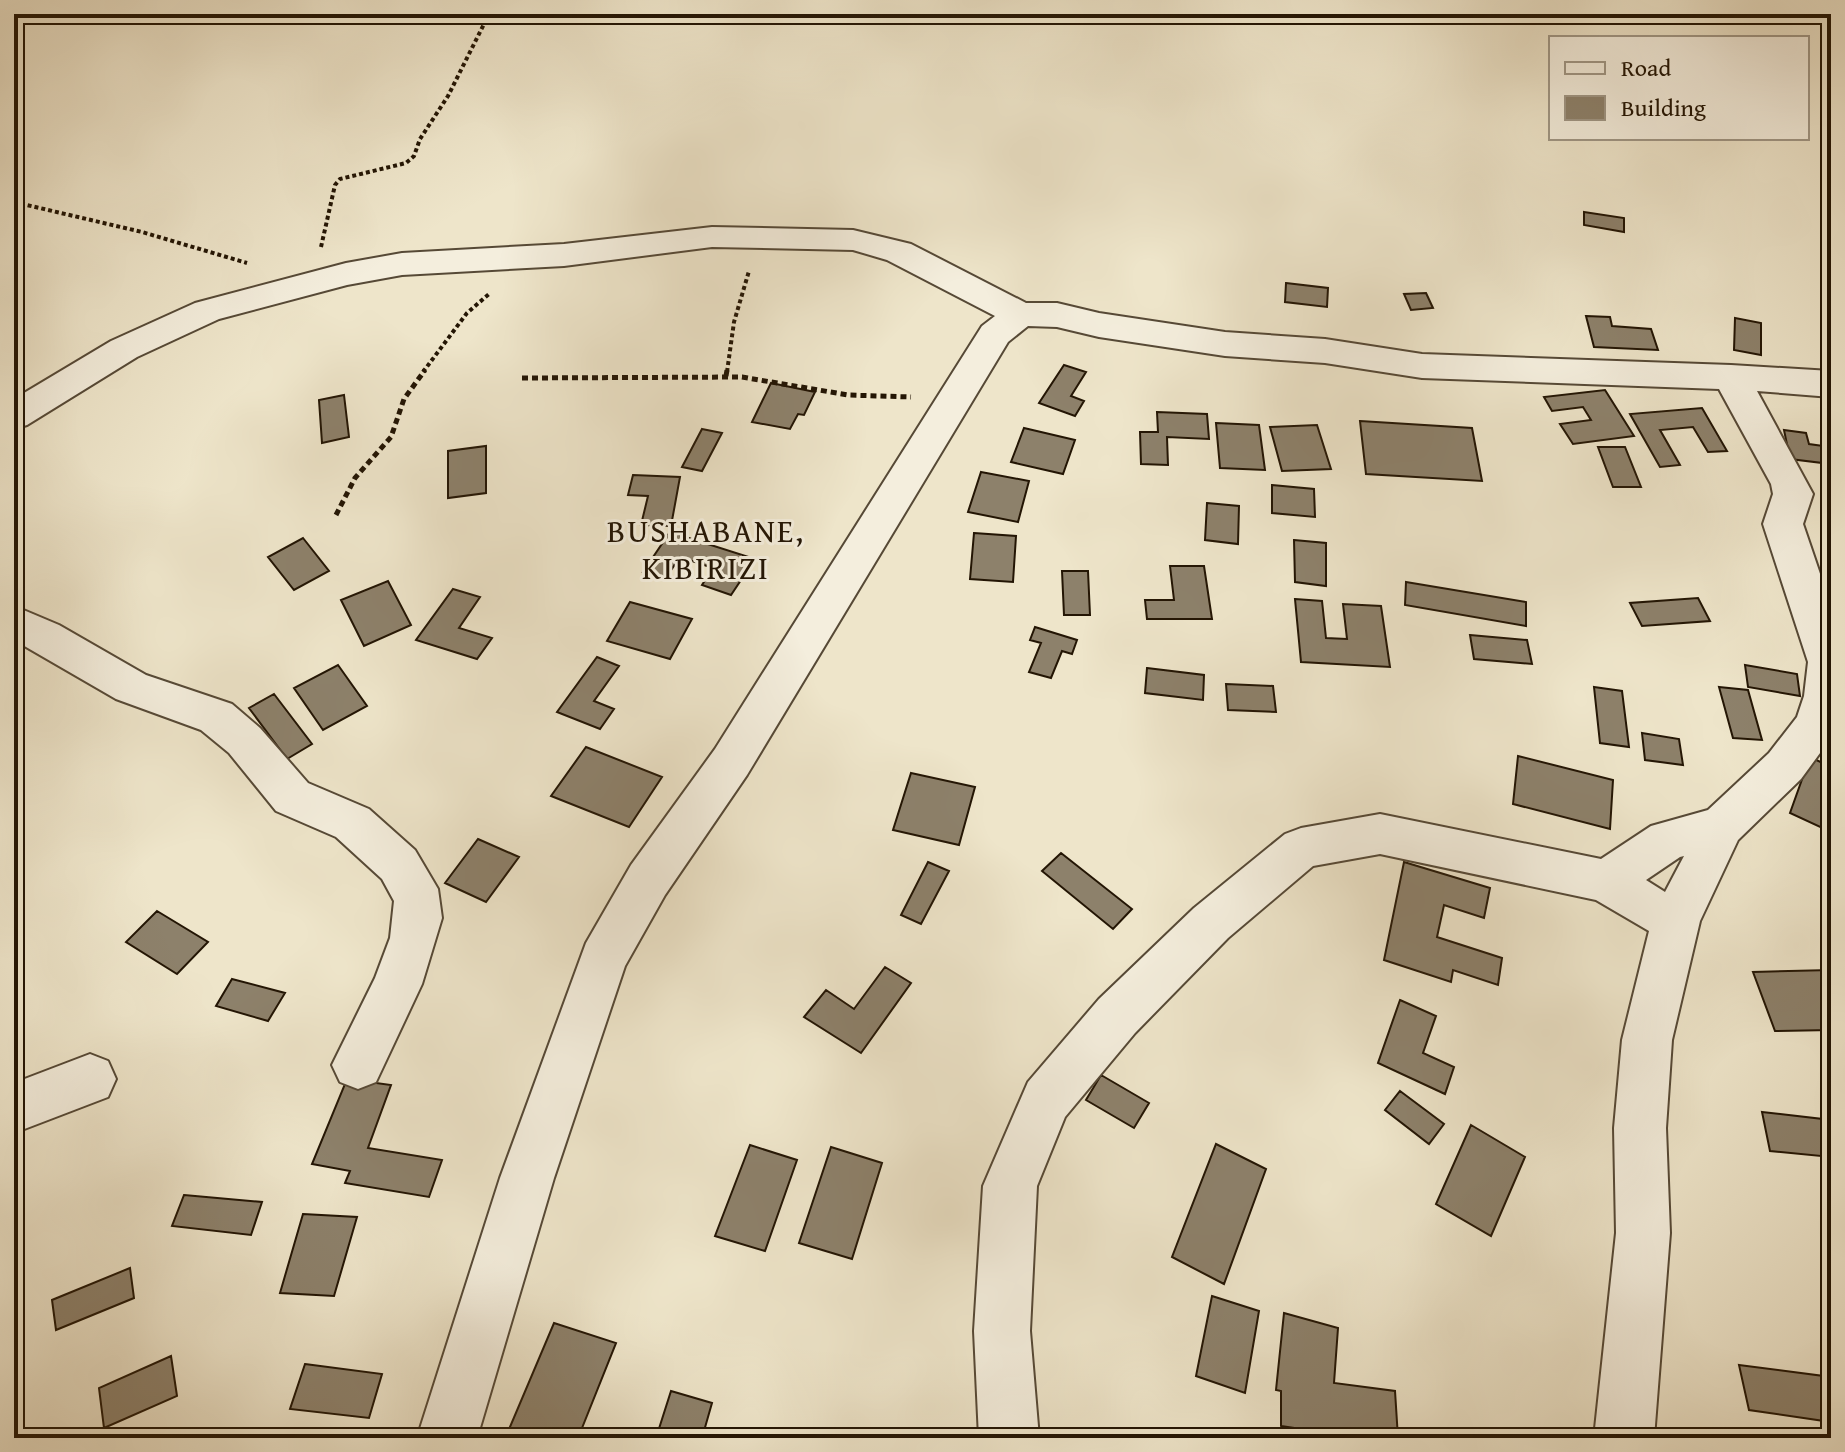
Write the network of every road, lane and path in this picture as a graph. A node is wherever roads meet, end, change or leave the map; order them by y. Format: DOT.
graph roads {
  1 [pos="489,14"];
  2 [pos="14,202"];
  3 [pos="742,236"];
  4 [pos="546,256"];
  5 [pos="314,282"];
  6 [pos="1020,314"];
  7 [pos="726,376"];
  8 [pos="1731,377"];
  9 [pos="522,378"];
  10 [pos="1826,381"];
  11 [pos="956,398"];
  12 [pos="14,416"];
  13 [pos="336,515"];
  14 [pos="14,622"];
  15 [pos="1722,826"];
  16 [pos="1607,881"];
  17 [pos="1676,920"];
  18 [pos="358,1065"];
  19 [pos="90,1079"];
  20 [pos="14,1108"];
  21 [pos="447,1438"];
  22 [pos="1009,1438"];
  23 [pos="1624,1438"];
  1 -- 5 [label="path"];
  2 -- 5 [label="path"];
  3 -- 4 [label="street"];
  3 -- 6 [label="street"];
  3 -- 7 [label="path"];
  4 -- 5 [label="street"];
  4 -- 13 [label="path"];
  5 -- 12 [label="street"];
  6 -- 8 [label="street"];
  6 -- 11 [label="street"];
  7 -- 9 [label="path"];
  7 -- 11 [label="path"];
  8 -- 10 [label="street"];
  8 -- 15 [label="street"];
  11 -- 21 [label="street"];
  14 -- 18 [label="street"];
  15 -- 16 [label="street"];
  15 -- 17 [label="street"];
  16 -- 17 [label="street"];
  16 -- 22 [label="street"];
  17 -- 23 [label="street"];
  19 -- 20 [label="street"];
}
